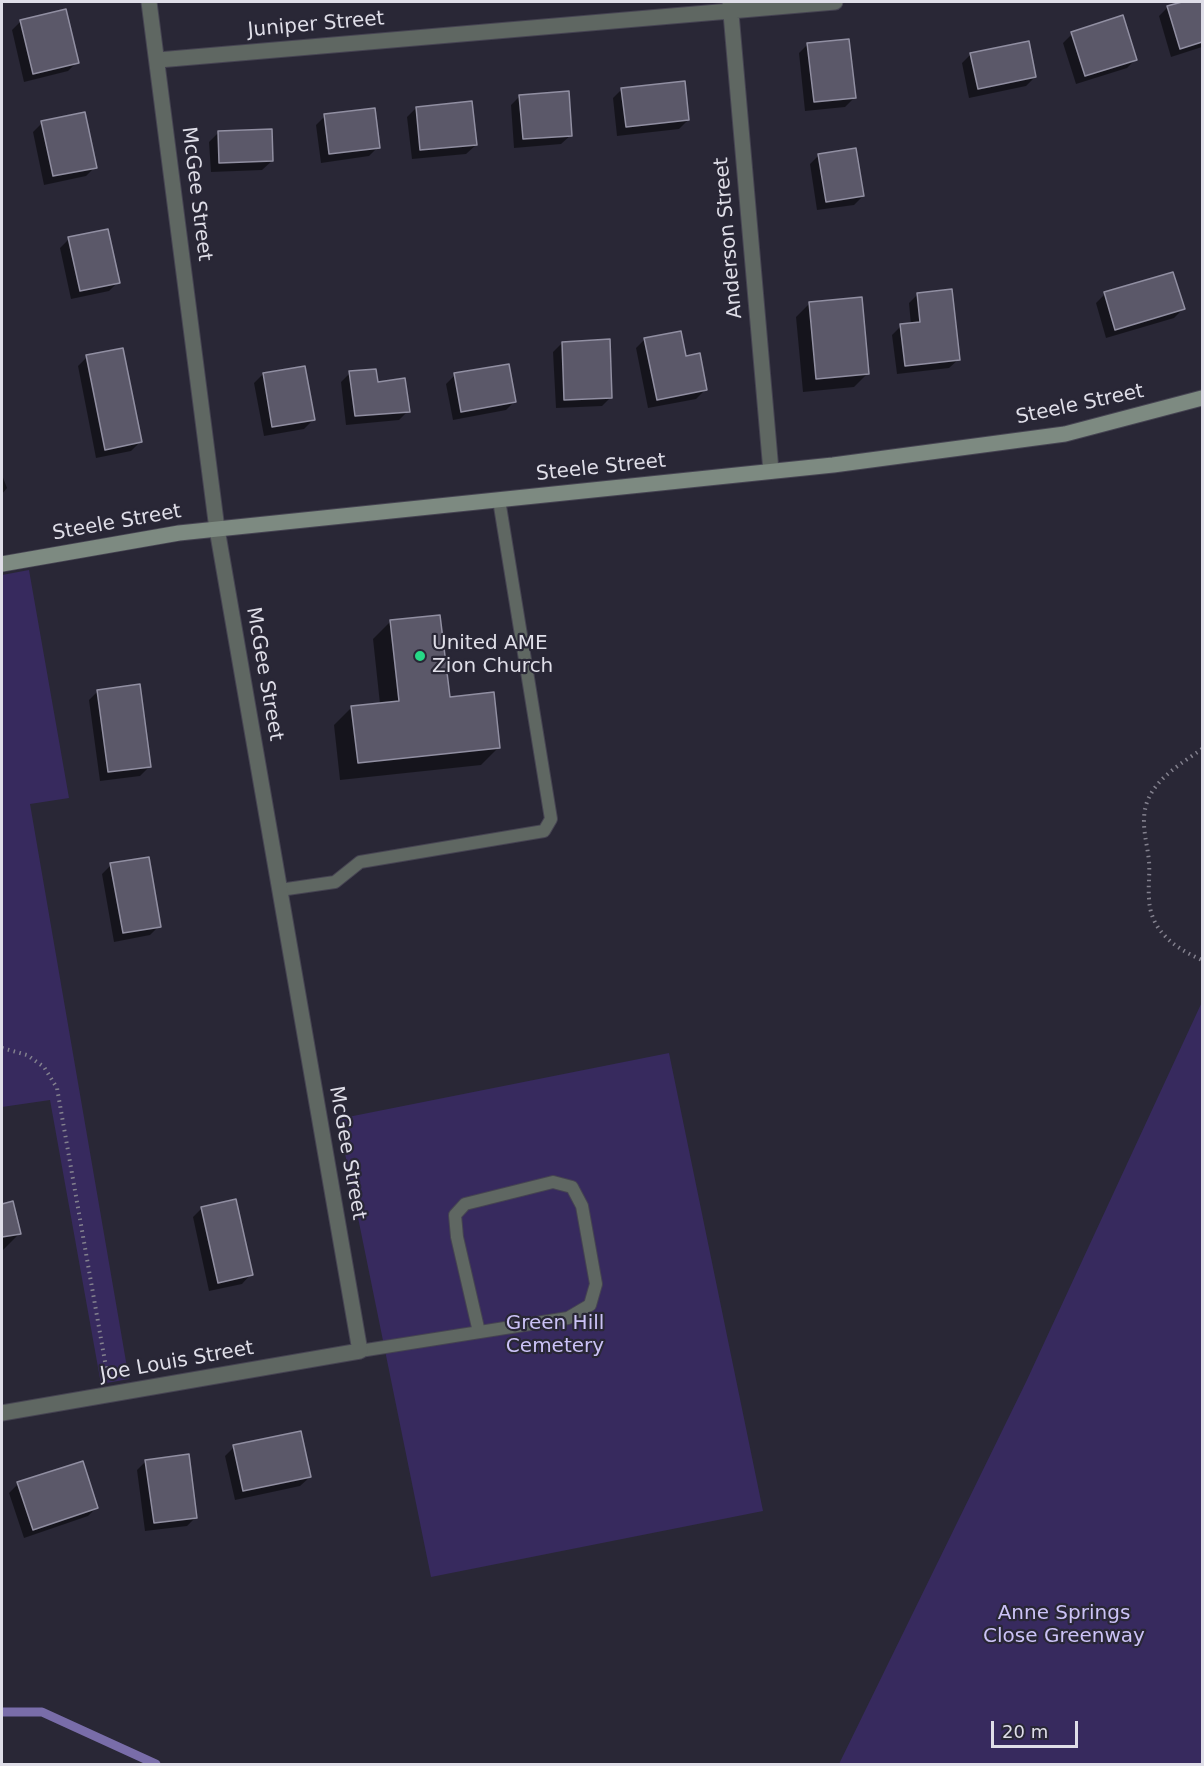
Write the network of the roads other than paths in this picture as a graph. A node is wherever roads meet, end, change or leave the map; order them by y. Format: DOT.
graph roads {
  1 [pos="149,2"];
  2 [pos="835,2"];
  3 [pos="730,6"];
  4 [pos="158,60"];
  5 [pos="1203,398"];
  6 [pos="771,471"];
  7 [pos="499,500"];
  8 [pos="217,529"];
  9 [pos="2,564"];
  10 [pos="280,890"];
  11 [pos="479,1332"];
  12 [pos="360,1351"];
  13 [pos="2,1413"];
  1 -- 4 [label="street, McGee Street"];
  2 -- 3 [label="street, Juniper Street"];
  3 -- 4 [label="street, Juniper Street"];
  3 -- 6 [label="street, Anderson Street"];
  4 -- 8 [label="street, McGee Street"];
  5 -- 6 [label="street, Steele Street"];
  6 -- 7 [label="street, Steele Street"];
  7 -- 8 [label="street, Steele Street"];
  7 -- 10 [label="lane"];
  8 -- 9 [label="street, Steele Street"];
  8 -- 10 [label="street, McGee Street"];
  10 -- 12 [label="street, McGee Street"];
  11 -- 11 [label="lane"];
  11 -- 12 [label="lane"];
  12 -- 13 [label="street, Joe Louis Street"];
}
